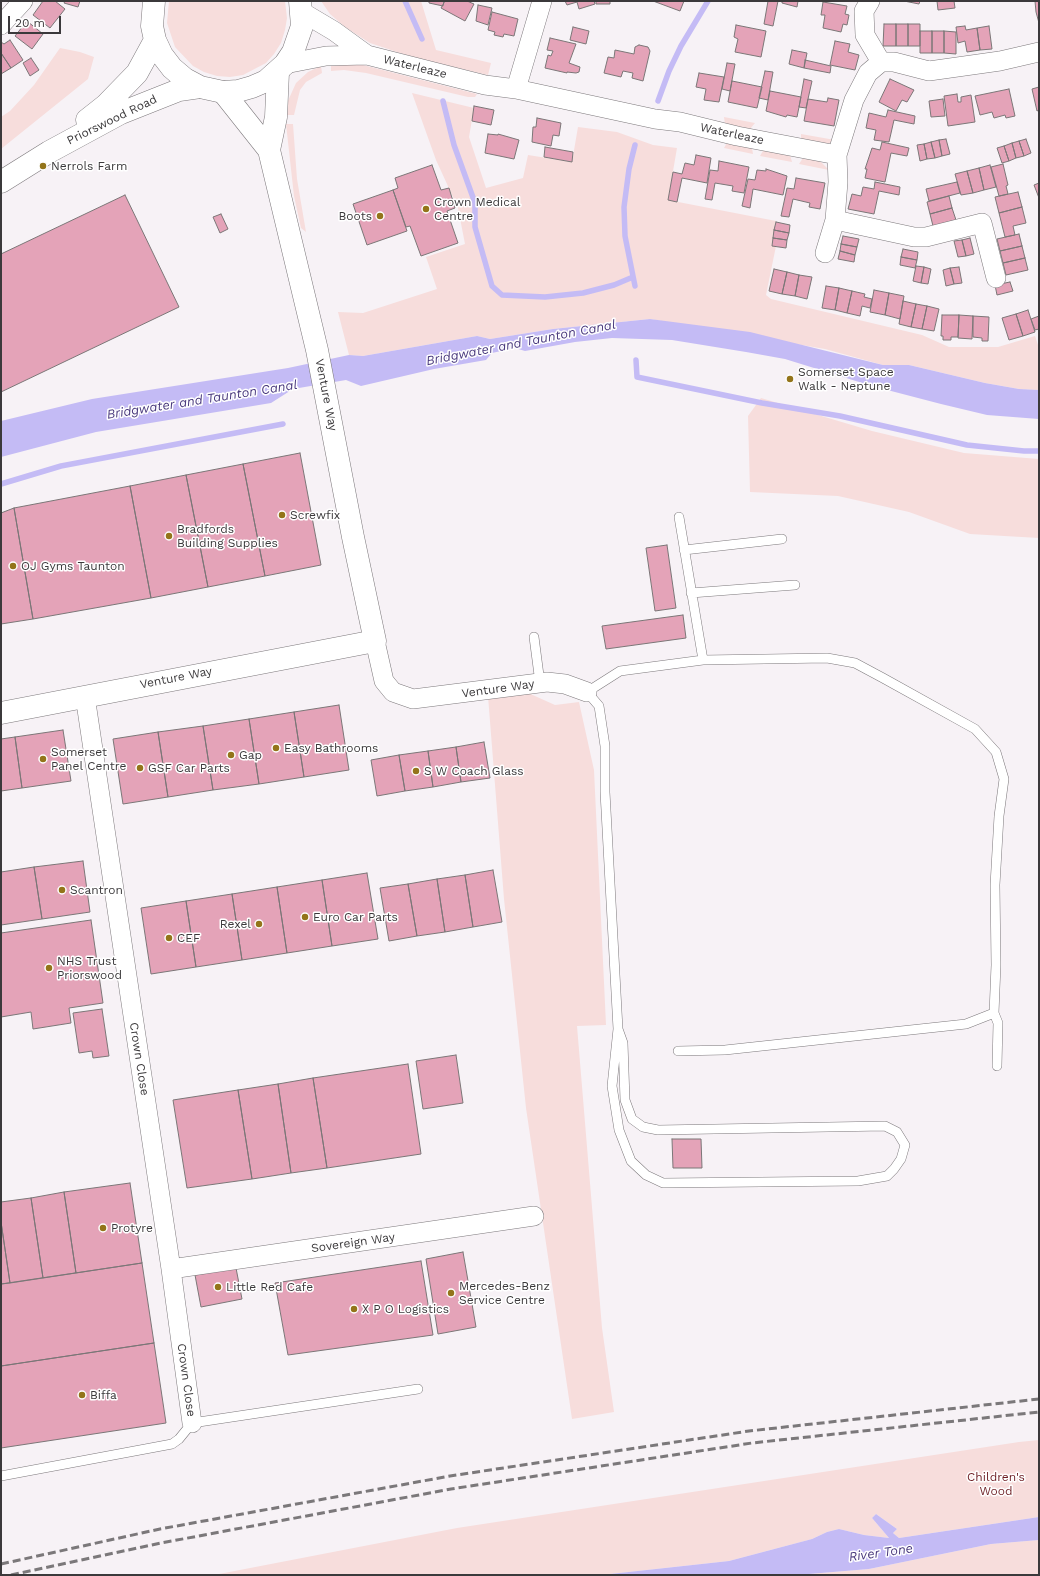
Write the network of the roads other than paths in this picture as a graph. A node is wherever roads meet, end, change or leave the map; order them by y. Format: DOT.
graph roads {
  1 [pos="23,1"];
  2 [pos="154,1"];
  3 [pos="542,1"];
  4 [pos="870,1"];
  5 [pos="301,7"];
  6 [pos="1,25"];
  7 [pos="155,40"];
  8 [pos="1039,52"];
  9 [pos="367,55"];
  10 [pos="881,62"];
  11 [pos="282,68"];
  12 [pos="200,86"];
  13 [pos="516,89"];
  14 [pos="223,92"];
  15 [pos="269,150"];
  16 [pos="49,152"];
  17 [pos="837,155"];
  18 [pos="1,182"];
  19 [pos="836,220"];
  20 [pos="825,253"];
  21 [pos="996,278"];
  22 [pos="679,517"];
  23 [pos="782,539"];
  24 [pos="684,550"];
  25 [pos="795,585"];
  26 [pos="691,594"];
  27 [pos="534,637"];
  28 [pos="375,641"];
  29 [pos="702,660"];
  30 [pos="540,683"];
  31 [pos="587,692"];
  32 [pos="85,696"];
  33 [pos="1,713"];
  34 [pos="994,1012"];
  35 [pos="618,1029"];
  36 [pos="678,1051"];
  37 [pos="997,1066"];
  38 [pos="534,1216"];
  39 [pos="171,1269"];
  40 [pos="418,1389"];
  41 [pos="192,1423"];
  42 [pos="1,1476"];
  1 -- 6 [label="street"];
  2 -- 7 [label="street"];
  3 -- 13 [label="street"];
  4 -- 10 [label="street"];
  5 -- 9 [label="street, Waterleaze"];
  5 -- 11 [label="street"];
  7 -- 12 [label="street"];
  7 -- 16 [label="street, Priorswood Road"];
  8 -- 10 [label="street"];
  9 -- 11 [label="street, Waterleaze"];
  9 -- 13 [label="street, Waterleaze"];
  10 -- 17 [label="street"];
  11 -- 14 [label="street"];
  11 -- 15 [label="street, Venture Way"];
  12 -- 14 [label="street"];
  12 -- 16 [label="street, Priorswood Road"];
  13 -- 17 [label="street, Waterleaze"];
  14 -- 15 [label="street, Venture Way"];
  15 -- 28 [label="street, Venture Way"];
  16 -- 18 [label="street, Priorswood Road"];
  17 -- 19 [label="street"];
  19 -- 20 [label="street"];
  19 -- 21 [label="street"];
  22 -- 24 [label="lane"];
  23 -- 24 [label="lane"];
  24 -- 26 [label="lane"];
  25 -- 26 [label="lane"];
  26 -- 29 [label="lane"];
  27 -- 30 [label="lane"];
  28 -- 30 [label="street, Venture Way"];
  28 -- 32 [label="street, Venture Way"];
  29 -- 31 [label="lane"];
  29 -- 34 [label="lane"];
  30 -- 31 [label="street, Venture Way"];
  31 -- 35 [label="lane"];
  32 -- 33 [label="street, Venture Way"];
  32 -- 39 [label="street, Crown Close"];
  34 -- 36 [label="lane"];
  34 -- 37 [label="lane"];
  35 -- 35 [label="lane"];
  38 -- 39 [label="street, Sovereign Way"];
  39 -- 41 [label="street, Crown Close"];
  40 -- 41 [label="lane"];
  41 -- 42 [label="lane"];
}
